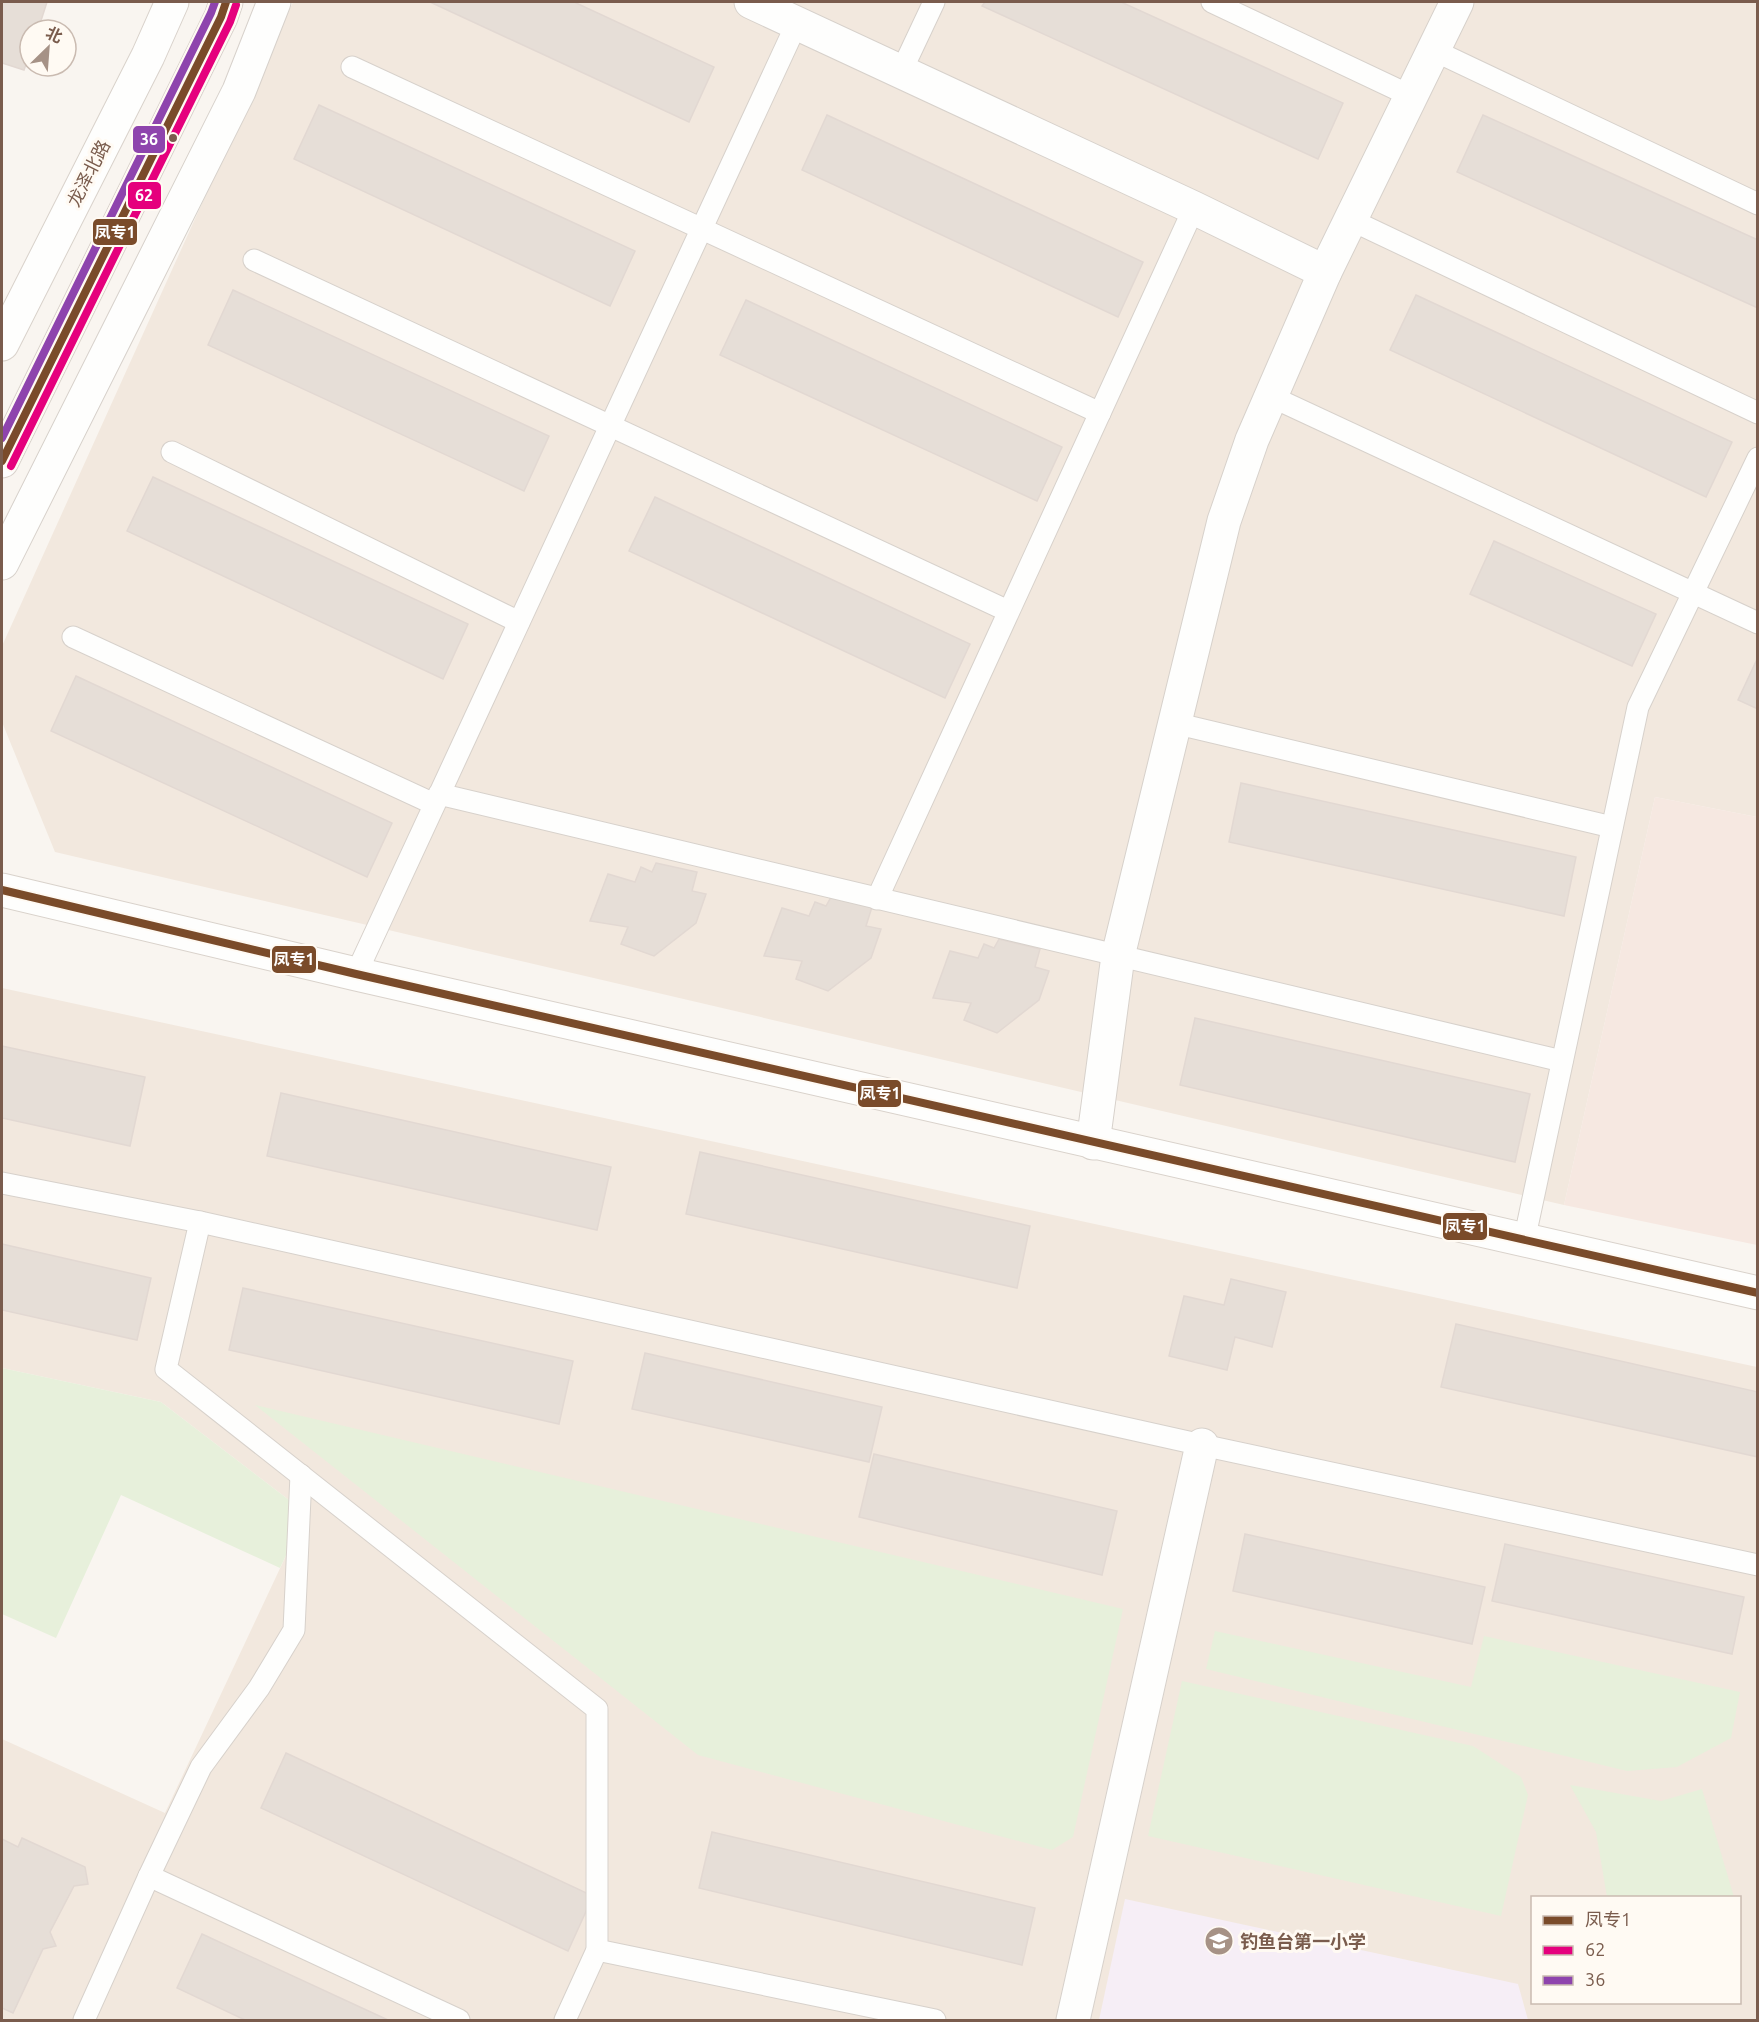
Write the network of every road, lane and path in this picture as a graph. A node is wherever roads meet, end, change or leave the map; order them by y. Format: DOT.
graph roads {
  1 [pos="172,2"];
  2 [pos="226,2"];
  3 [pos="274,2"];
  4 [pos="751,2"];
  5 [pos="934,2"];
  6 [pos="1212,2"];
  7 [pos="1457,2"];
  8 [pos="796,23"];
  9 [pos="1433,50"];
  10 [pos="352,67"];
  11 [pos="901,72"];
  12 [pos="1411,96"];
  13 [pos="1758,204"];
  14 [pos="1194,208"];
  15 [pos="1351,220"];
  16 [pos="701,229"];
  17 [pos="254,260"];
  18 [pos="1325,272"];
  19 [pos="2,344"];
  20 [pos="1270,396"];
  21 [pos="1100,413"];
  22 [pos="1758,413"];
  23 [pos="610,426"];
  24 [pos="171,452"];
  25 [pos="1758,458"];
  26 [pos="2,461"];
  27 [pos="2,563"];
  28 [pos="1693,594"];
  29 [pos="1008,611"];
  30 [pos="519,622"];
  31 [pos="1758,623"];
  32 [pos="73,637"];
  33 [pos="1174,723"];
  34 [pos="437,799"];
  35 [pos="1612,827"];
  36 [pos="2,890"];
  37 [pos="877,899"];
  38 [pos="1118,956"];
  39 [pos="356,974"];
  40 [pos="1562,1061"];
  41 [pos="1093,1143"];
  42 [pos="2,1183"];
  43 [pos="200,1222"];
  44 [pos="1524,1241"];
  45 [pos="1758,1293"];
  46 [pos="1203,1445"];
  47 [pos="301,1475"];
  48 [pos="1758,1565"];
  49 [pos="149,1876"];
  50 [pos="597,1950"];
  51 [pos="84,2020"];
  52 [pos="459,2020"];
  53 [pos="565,2020"];
  54 [pos="935,2020"];
  55 [pos="1073,2020"];
  1 -- 19 [label="street, 龙泽北路"];
  2 -- 26 [label="street"];
  3 -- 27 [label="street"];
  4 -- 8 [label="street"];
  5 -- 11 [label="lane"];
  6 -- 12 [label="lane"];
  7 -- 9 [label="street"];
  8 -- 11 [label="street"];
  8 -- 16 [label="lane"];
  9 -- 12 [label="street"];
  9 -- 13 [label="lane"];
  10 -- 16 [label="lane"];
  11 -- 14 [label="street"];
  12 -- 15 [label="street"];
  14 -- 18 [label="street"];
  14 -- 21 [label="lane"];
  15 -- 18 [label="street"];
  15 -- 22 [label="lane"];
  16 -- 21 [label="lane"];
  16 -- 23 [label="lane"];
  17 -- 23 [label="lane"];
  18 -- 20 [label="street"];
  20 -- 28 [label="lane"];
  20 -- 33 [label="street"];
  21 -- 29 [label="lane"];
  23 -- 29 [label="lane"];
  23 -- 30 [label="lane"];
  24 -- 30 [label="lane"];
  25 -- 28 [label="lane"];
  28 -- 31 [label="lane"];
  28 -- 35 [label="lane"];
  29 -- 37 [label="lane"];
  30 -- 34 [label="lane"];
  32 -- 34 [label="lane"];
  33 -- 35 [label="lane"];
  33 -- 38 [label="street"];
  34 -- 37 [label="lane"];
  34 -- 39 [label="lane"];
  35 -- 40 [label="lane"];
  36 -- 39 [label="street"];
  37 -- 38 [label="lane"];
  38 -- 40 [label="lane"];
  38 -- 41 [label="street"];
  39 -- 41 [label="street"];
  40 -- 44 [label="lane"];
  41 -- 44 [label="street"];
  42 -- 43 [label="lane"];
  43 -- 46 [label="lane"];
  43 -- 47 [label="lane"];
  44 -- 45 [label="street"];
  46 -- 48 [label="lane"];
  46 -- 55 [label="street"];
  47 -- 49 [label="lane"];
  47 -- 50 [label="lane"];
  49 -- 51 [label="lane"];
  49 -- 52 [label="lane"];
  50 -- 53 [label="lane"];
  50 -- 54 [label="lane"];
}
